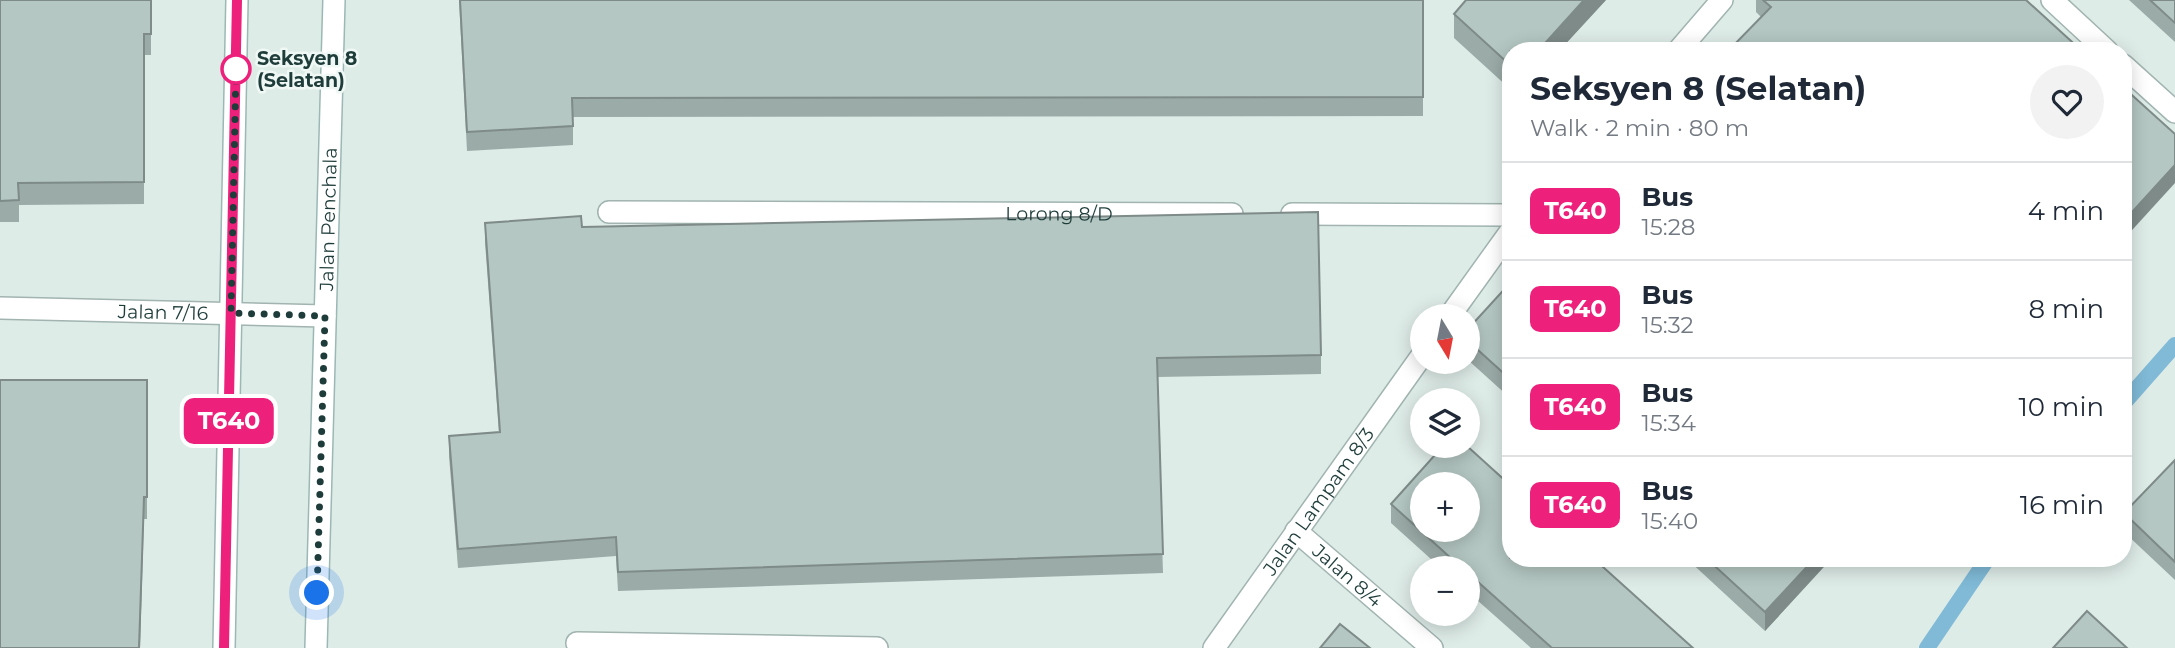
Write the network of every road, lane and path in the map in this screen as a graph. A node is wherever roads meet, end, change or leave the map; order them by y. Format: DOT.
graph roads {
  1 [pos="237,0"];
  2 [pos="334,0"];
  3 [pos="1722,0"];
  4 [pos="2052,0"];
  5 [pos="1686,42"];
  6 [pos="2098,42"];
  7 [pos="2132,73"];
  8 [pos="2175,112"];
  9 [pos="609,212"];
  10 [pos="1247,214"];
  11 [pos="1275,214"];
  12 [pos="1502,215"];
  13 [pos="1502,243"];
  14 [pos="1459,304"];
  15 [pos="0,308"];
  16 [pos="231,313"];
  17 [pos="325,316"];
  18 [pos="1410,372"];
  19 [pos="1296,531"];
  20 [pos="577,643"];
  21 [pos="224,648"];
  22 [pos="316,648"];
  23 [pos="877,648"];
  24 [pos="1214,648"];
  25 [pos="1432,648"];
  1 -- 16 [label="street"];
  2 -- 17 [label="street, Jalan Penchala"];
  3 -- 5 [label="street"];
  4 -- 6 [label="street"];
  7 -- 8 [label="street"];
  9 -- 10 [label="street, Lorong 8/D"];
  11 -- 12 [label="street"];
  13 -- 14 [label="street"];
  15 -- 16 [label="street, Jalan 7/16"];
  16 -- 17 [label="street, Jalan 7/16"];
  16 -- 21 [label="street"];
  17 -- 22 [label="street, Jalan Penchala"];
  18 -- 19 [label="street, Jalan Lampam 8/3"];
  19 -- 24 [label="street, Jalan Lampam 8/3"];
  19 -- 25 [label="street, Jalan 8/4"];
  20 -- 23 [label="street"];
}
